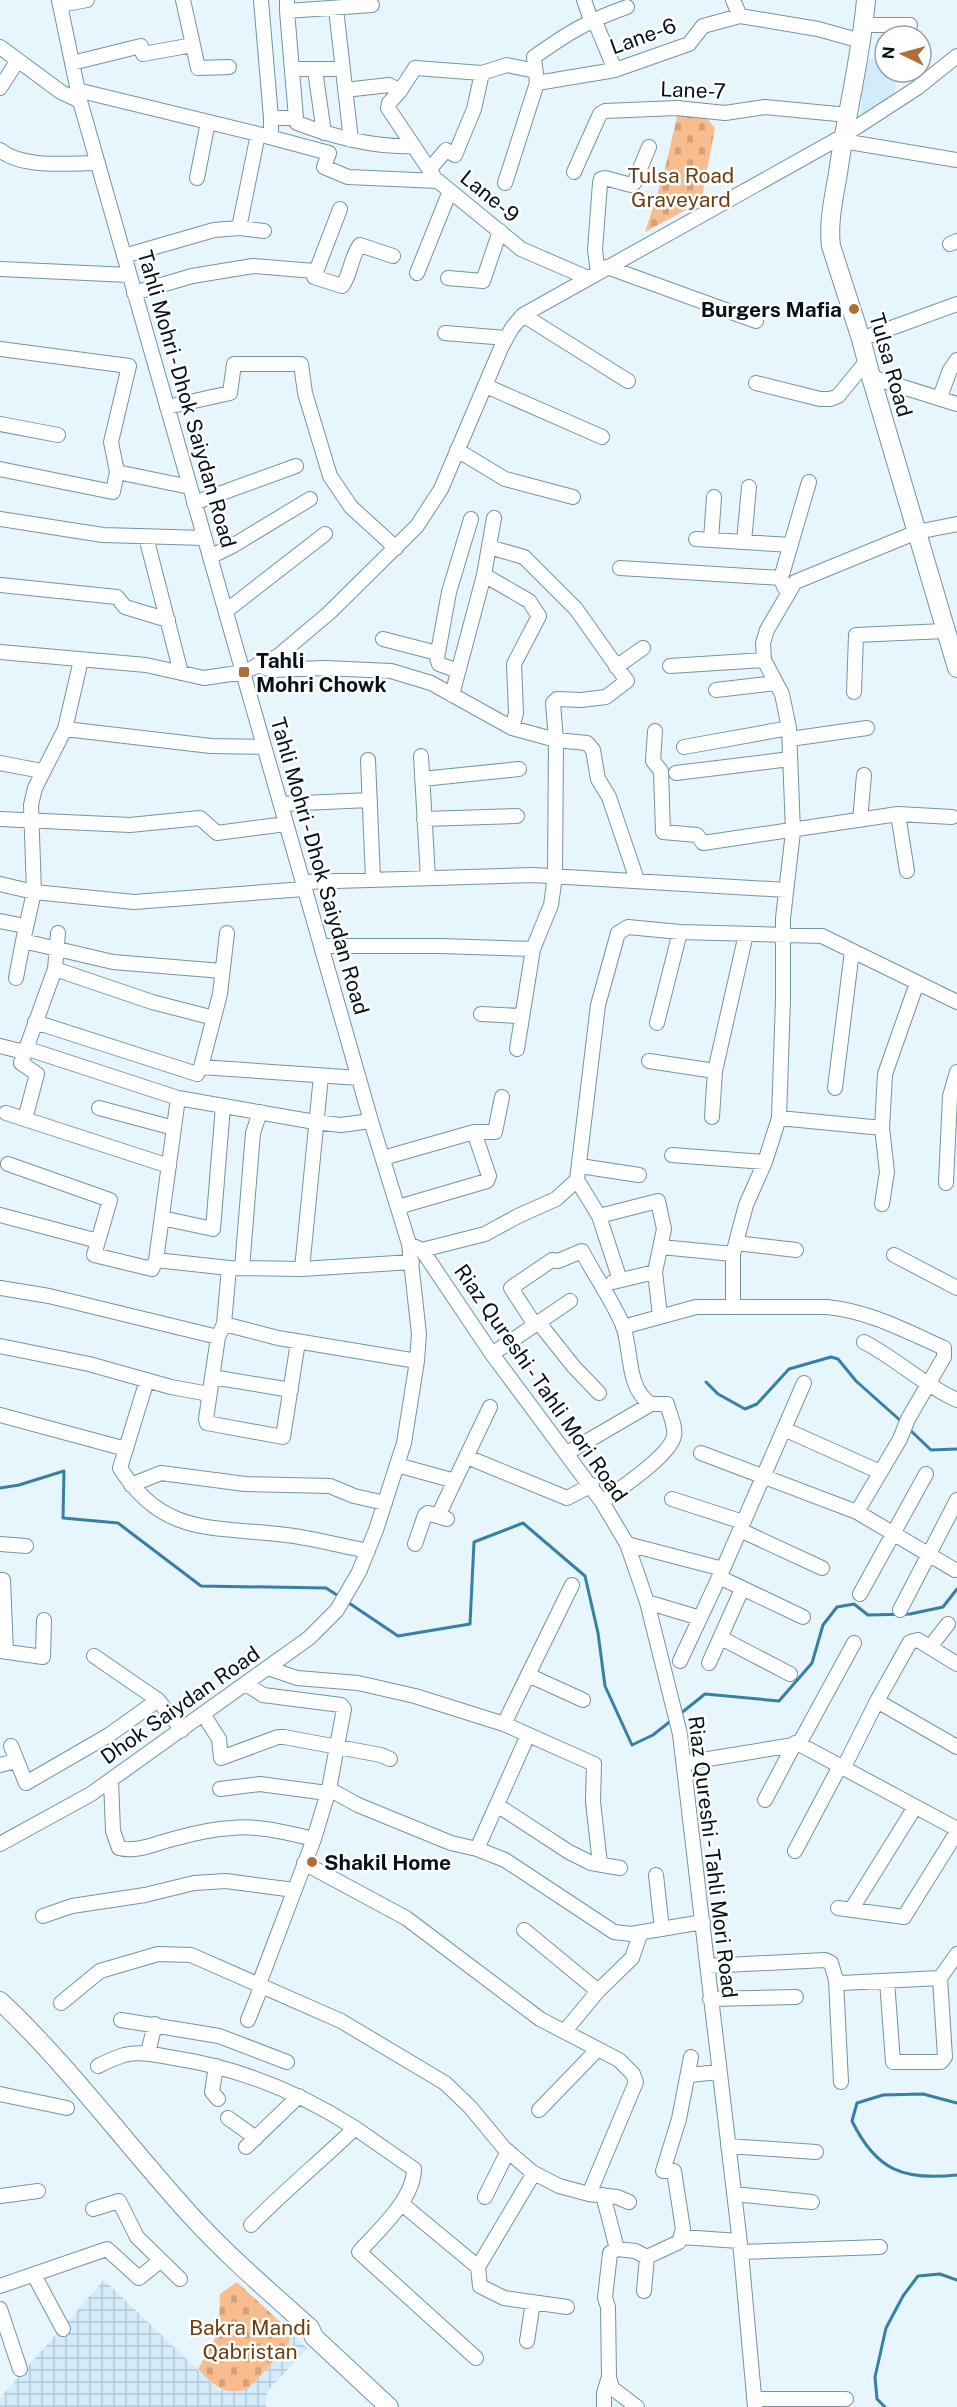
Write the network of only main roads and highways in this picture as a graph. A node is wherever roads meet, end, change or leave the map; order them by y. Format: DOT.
graph roads {
  1 [pos="866,0"];
  2 [pos="957,668"];
  3 [pos="0,2001"];
  4 [pos="0,2014"];
  5 [pos="314,2337"];
  6 [pos="389,2407"];
  1 -- 2 [label="main road, Tulsa Road"];
  3 -- 5 [label="main road"];
  4 -- 5 [label="main road"];
  5 -- 6 [label="main road"];
}
